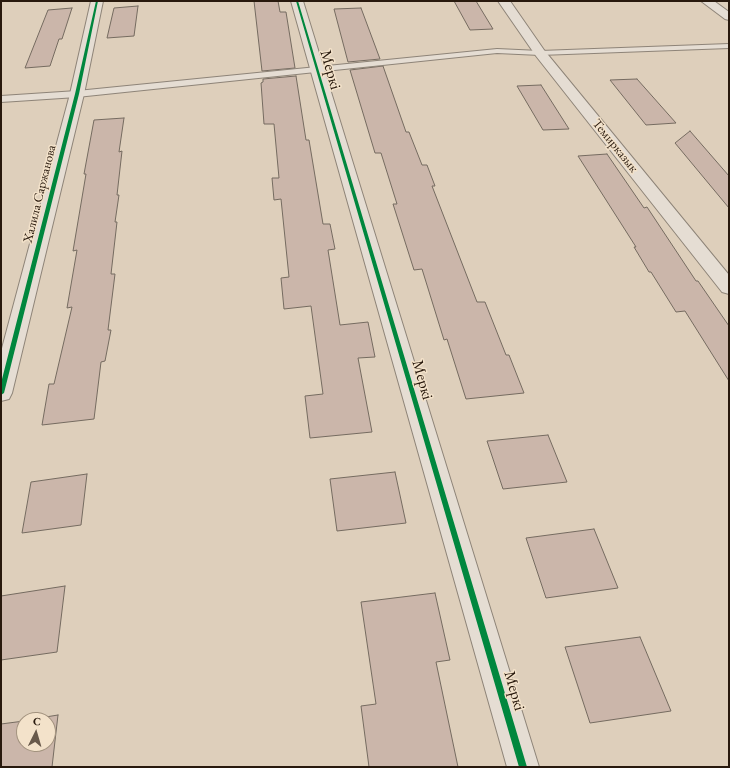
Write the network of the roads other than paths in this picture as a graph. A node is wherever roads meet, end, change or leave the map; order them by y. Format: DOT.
graph roads {
  1 [pos="97,1"];
  2 [pos="297,1"];
  3 [pos="504,1"];
  4 [pos="707,1"];
  5 [pos="729,17"];
  6 [pos="729,46"];
  7 [pos="540,53"];
  8 [pos="316,69"];
  9 [pos="77,94"];
  10 [pos="1,99"];
  11 [pos="729,288"];
  12 [pos="1,392"];
  13 [pos="523,767"];
  1 -- 9 [label="street, Халила Саржанова"];
  2 -- 8 [label="street, Меркі"];
  3 -- 7 [label="street, Темирказык"];
  4 -- 5 [label="street"];
  6 -- 7 [label="lane"];
  7 -- 8 [label="lane"];
  7 -- 11 [label="street, Темирказык"];
  8 -- 9 [label="lane"];
  8 -- 13 [label="street, Меркі"];
  9 -- 10 [label="lane"];
  9 -- 12 [label="street, Халила Саржанова"];
}
